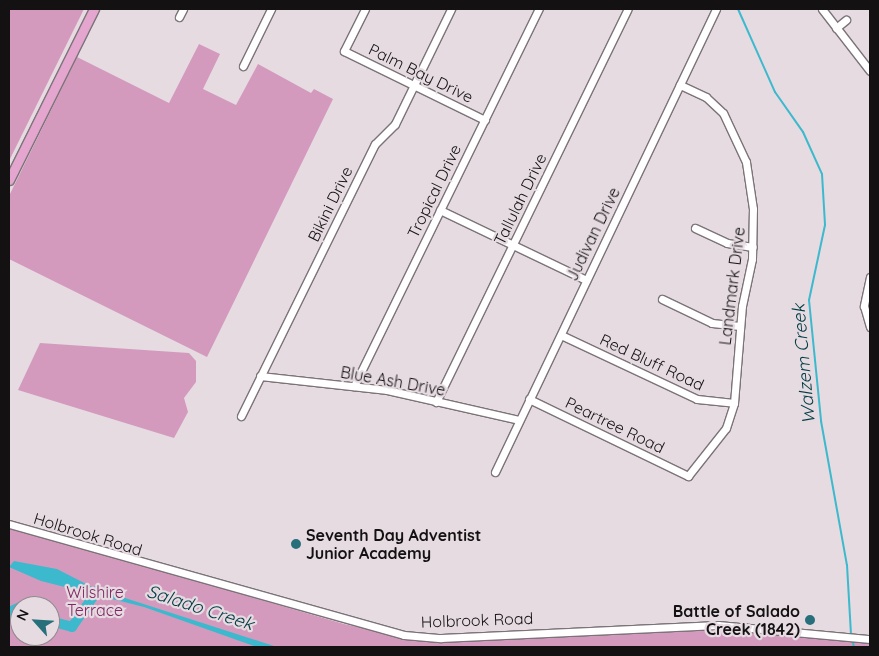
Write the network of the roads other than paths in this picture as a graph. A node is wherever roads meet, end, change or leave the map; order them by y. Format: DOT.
graph roads {
  1 [pos="94,9"];
  2 [pos="183,9"];
  3 [pos="272,9"];
  4 [pos="365,9"];
  5 [pos="450,9"];
  6 [pos="539,9"];
  7 [pos="628,9"];
  8 [pos="716,9"];
  9 [pos="822,9"];
  10 [pos="179,17"];
  11 [pos="846,20"];
  12 [pos="836,28"];
  13 [pos="243,66"];
  14 [pos="870,70"];
  15 [pos="680,84"];
  16 [pos="414,85"];
  17 [pos="484,120"];
  18 [pos="9,180"];
  19 [pos="440,210"];
  20 [pos="695,228"];
  21 [pos="513,245"];
  22 [pos="753,247"];
  23 [pos="870,277"];
  24 [pos="586,280"];
  25 [pos="662,300"];
  26 [pos="740,326"];
  27 [pos="870,328"];
  28 [pos="561,335"];
  29 [pos="260,376"];
  30 [pos="354,386"];
  31 [pos="529,399"];
  32 [pos="436,402"];
  33 [pos="734,403"];
  34 [pos="241,416"];
  35 [pos="519,420"];
  36 [pos="495,472"];
  37 [pos="688,476"];
  38 [pos="9,524"];
  39 [pos="870,639"];
  1 -- 18 [label="main road"];
  2 -- 10 [label="street"];
  3 -- 13 [label="street"];
  4 -- 16 [label="street, Palm Bay Drive"];
  5 -- 16 [label="street, Bikini Drive"];
  6 -- 17 [label="street, Tropical Drive"];
  7 -- 21 [label="street, Tallulah Drive"];
  8 -- 15 [label="street, Judivan Drive"];
  9 -- 12 [label="street"];
  11 -- 12 [label="street"];
  12 -- 14 [label="street"];
  15 -- 22 [label="street, Landmark Drive"];
  15 -- 24 [label="street, Judivan Drive"];
  16 -- 17 [label="street, Palm Bay Drive"];
  16 -- 29 [label="street, Bikini Drive"];
  17 -- 19 [label="street, Tropical Drive"];
  19 -- 21 [label="street"];
  19 -- 30 [label="street, Tropical Drive"];
  20 -- 22 [label="street"];
  21 -- 24 [label="street"];
  21 -- 32 [label="street, Tallulah Drive"];
  22 -- 26 [label="street, Landmark Drive"];
  23 -- 27 [label="street"];
  24 -- 28 [label="street, Judivan Drive"];
  25 -- 26 [label="street"];
  26 -- 33 [label="street, Landmark Drive"];
  28 -- 31 [label="street, Judivan Drive"];
  28 -- 33 [label="street, Red Bluff Road"];
  29 -- 30 [label="street, Blue Ash Drive"];
  29 -- 34 [label="street, Bikini Drive"];
  30 -- 32 [label="street, Blue Ash Drive"];
  31 -- 35 [label="street, Judivan Drive"];
  31 -- 37 [label="street, Peartree Road"];
  32 -- 35 [label="street, Blue Ash Drive"];
  33 -- 37 [label="street, Landmark Drive"];
  35 -- 36 [label="street, Judivan Drive"];
  38 -- 39 [label="street, Holbrook Road"];
}
